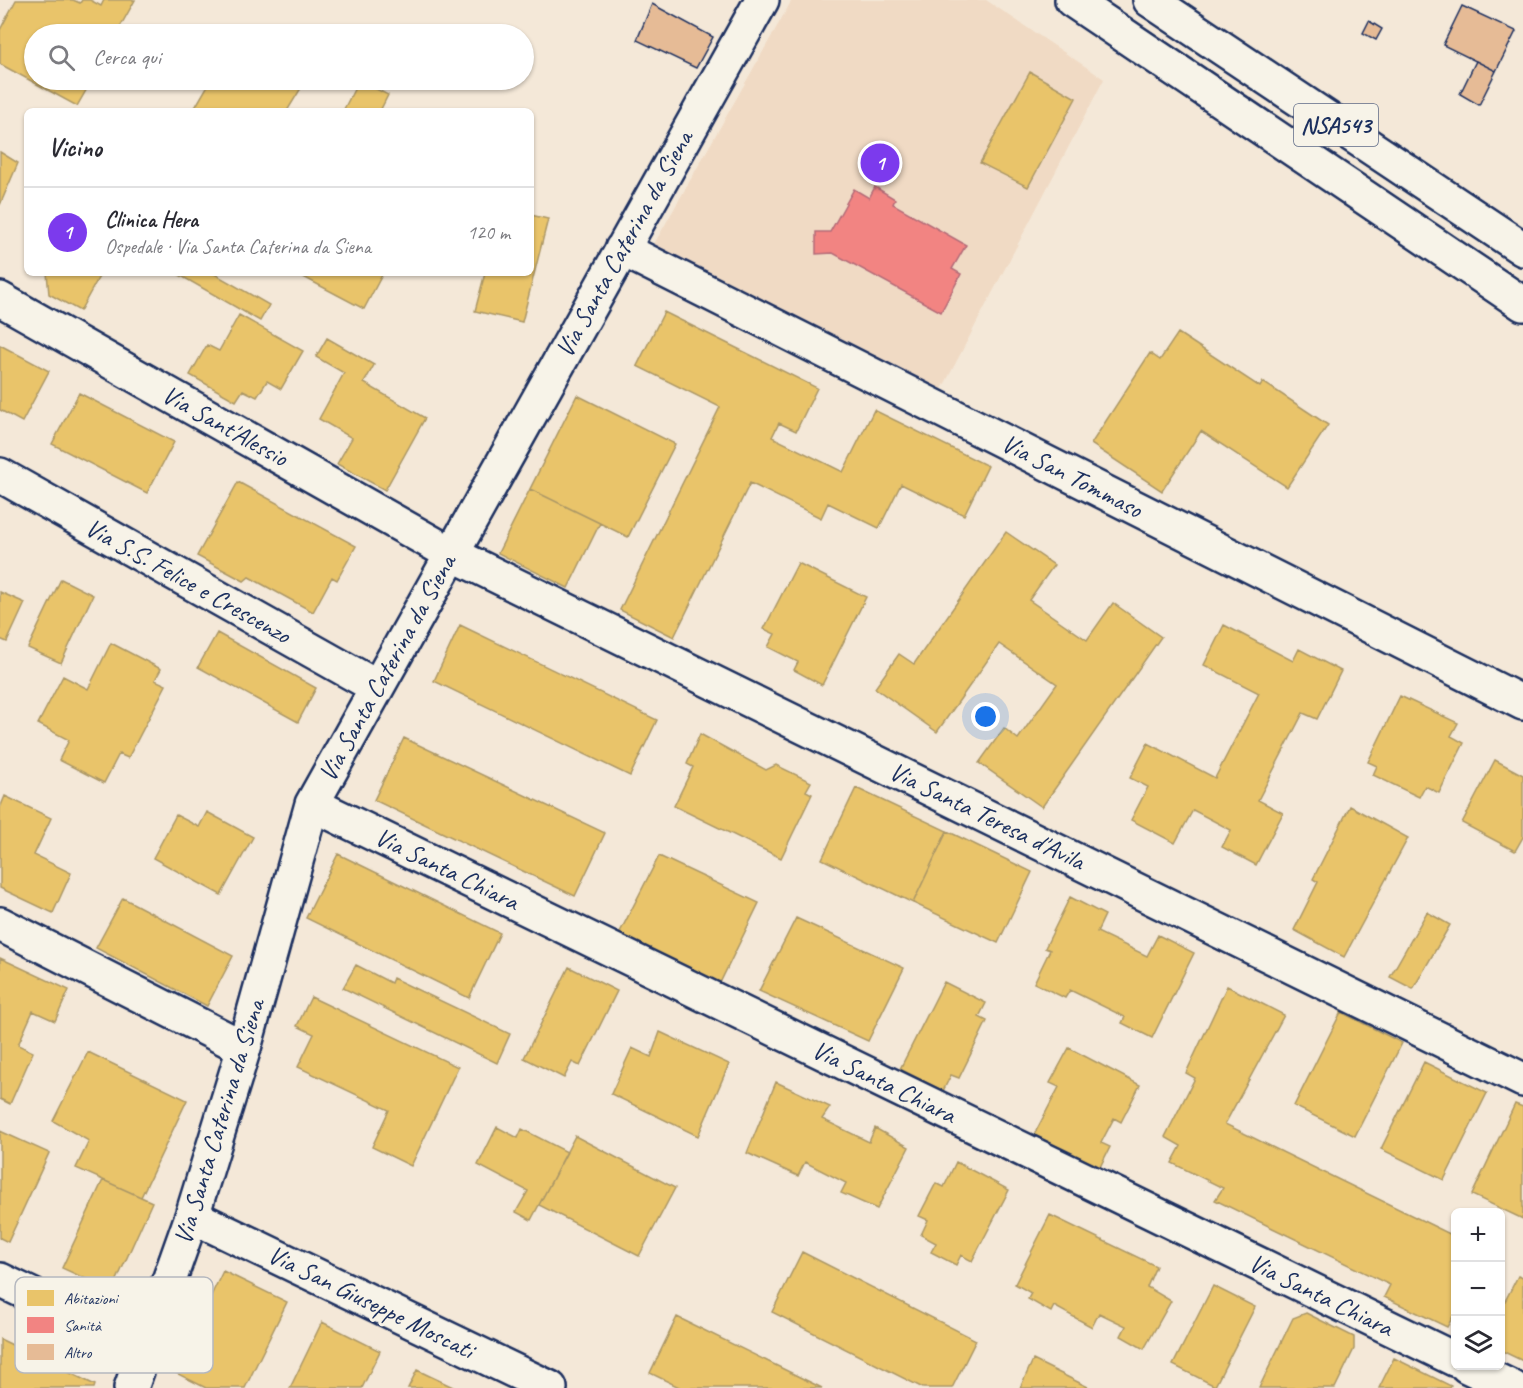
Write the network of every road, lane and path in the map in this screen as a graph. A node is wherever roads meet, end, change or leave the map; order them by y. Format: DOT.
graph roads {
  1 [pos="762,0"];
  2 [pos="1072,0"];
  3 [pos="1150,0"];
  4 [pos="622,249"];
  5 [pos="1523,249"];
  6 [pos="0,299"];
  7 [pos="1523,304"];
  8 [pos="0,475"];
  9 [pos="450,553"];
  10 [pos="375,687"];
  11 [pos="1523,704"];
  12 [pos="312,804"];
  13 [pos="0,924"];
  14 [pos="244,1047"];
  15 [pos="1523,1080"];
  16 [pos="192,1216"];
  17 [pos="170,1277"];
  18 [pos="0,1280"];
  19 [pos="15,1287"];
  20 [pos="1451,1358"];
  21 [pos="1477,1370"];
  22 [pos="136,1373"];
  23 [pos="131,1388"];
  24 [pos="550,1388"];
  25 [pos="1513,1388"];
  1 -- 4 [label="main road, Via Santa Caterina da Siena"];
  2 -- 7 [label="main road"];
  3 -- 5 [label="main road, NSA543"];
  4 -- 9 [label="main road, Via Santa Caterina da Siena"];
  4 -- 11 [label="main road, Via San Tommaso"];
  6 -- 9 [label="main road, Via Sant'Alessio"];
  8 -- 10 [label="main road, Via S.S. Felice e Crescenzo"];
  9 -- 10 [label="main road, Via Santa Caterina da Siena"];
  9 -- 15 [label="main road, Via Santa Teresa d'Avila"];
  10 -- 12 [label="main road, Via Santa Caterina da Siena"];
  12 -- 14 [label="main road, Via Santa Caterina da Siena"];
  12 -- 20 [label="main road, Via Santa Chiara"];
  13 -- 14 [label="main road"];
  14 -- 16 [label="main road, Via Santa Caterina da Siena"];
  16 -- 17 [label="main road, Via Santa Caterina da Siena"];
  16 -- 24 [label="main road, Via San Giuseppe Moscati"];
  18 -- 19 [label="main road"];
  21 -- 25 [label="main road"];
  22 -- 23 [label="main road, Via Santa Caterina da Siena"];
}
